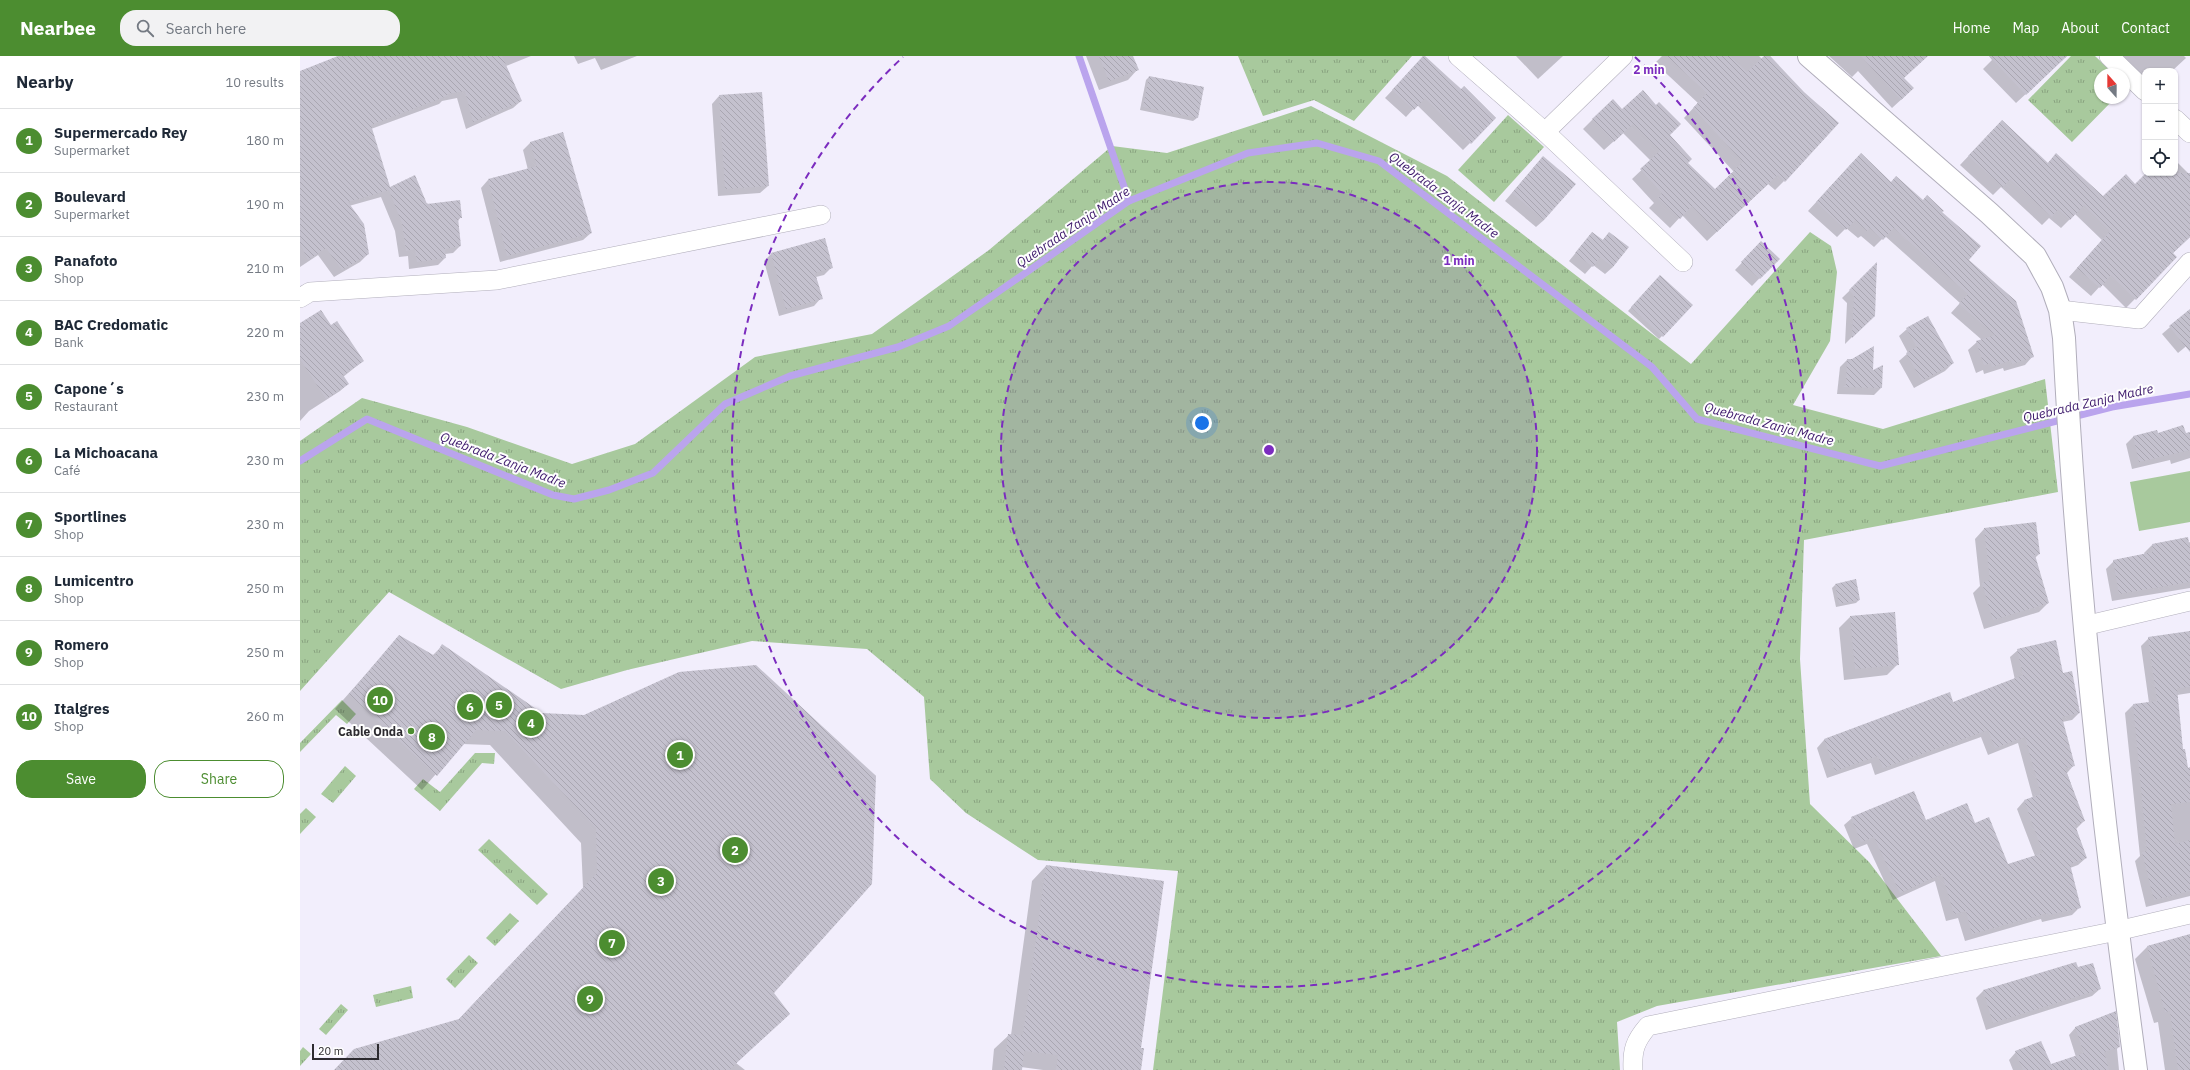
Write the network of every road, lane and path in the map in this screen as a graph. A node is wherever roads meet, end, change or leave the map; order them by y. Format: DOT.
graph roads {
  1 [pos="1458,56"];
  2 [pos="1624,56"];
  3 [pos="1809,56"];
  4 [pos="2109,56"];
  5 [pos="2142,88"];
  6 [pos="2178,122"];
  7 [pos="1545,132"];
  8 [pos="2190,133"];
  9 [pos="821,215"];
  10 [pos="1683,262"];
  11 [pos="2190,262"];
  12 [pos="300,298"];
  13 [pos="2060,310"];
  14 [pos="2190,601"];
  15 [pos="2084,626"];
  16 [pos="2190,914"];
  17 [pos="2117,931"];
  18 [pos="1633,1070"];
  19 [pos="2136,1070"];
  1 -- 7 [label="street"];
  2 -- 7 [label="street"];
  3 -- 13 [label="street"];
  4 -- 5 [label="street"];
  6 -- 8 [label="street"];
  7 -- 10 [label="street"];
  9 -- 12 [label="street"];
  11 -- 13 [label="street"];
  13 -- 15 [label="street"];
  14 -- 15 [label="street"];
  15 -- 17 [label="street"];
  16 -- 17 [label="street"];
  17 -- 18 [label="street"];
  17 -- 19 [label="street"];
}
